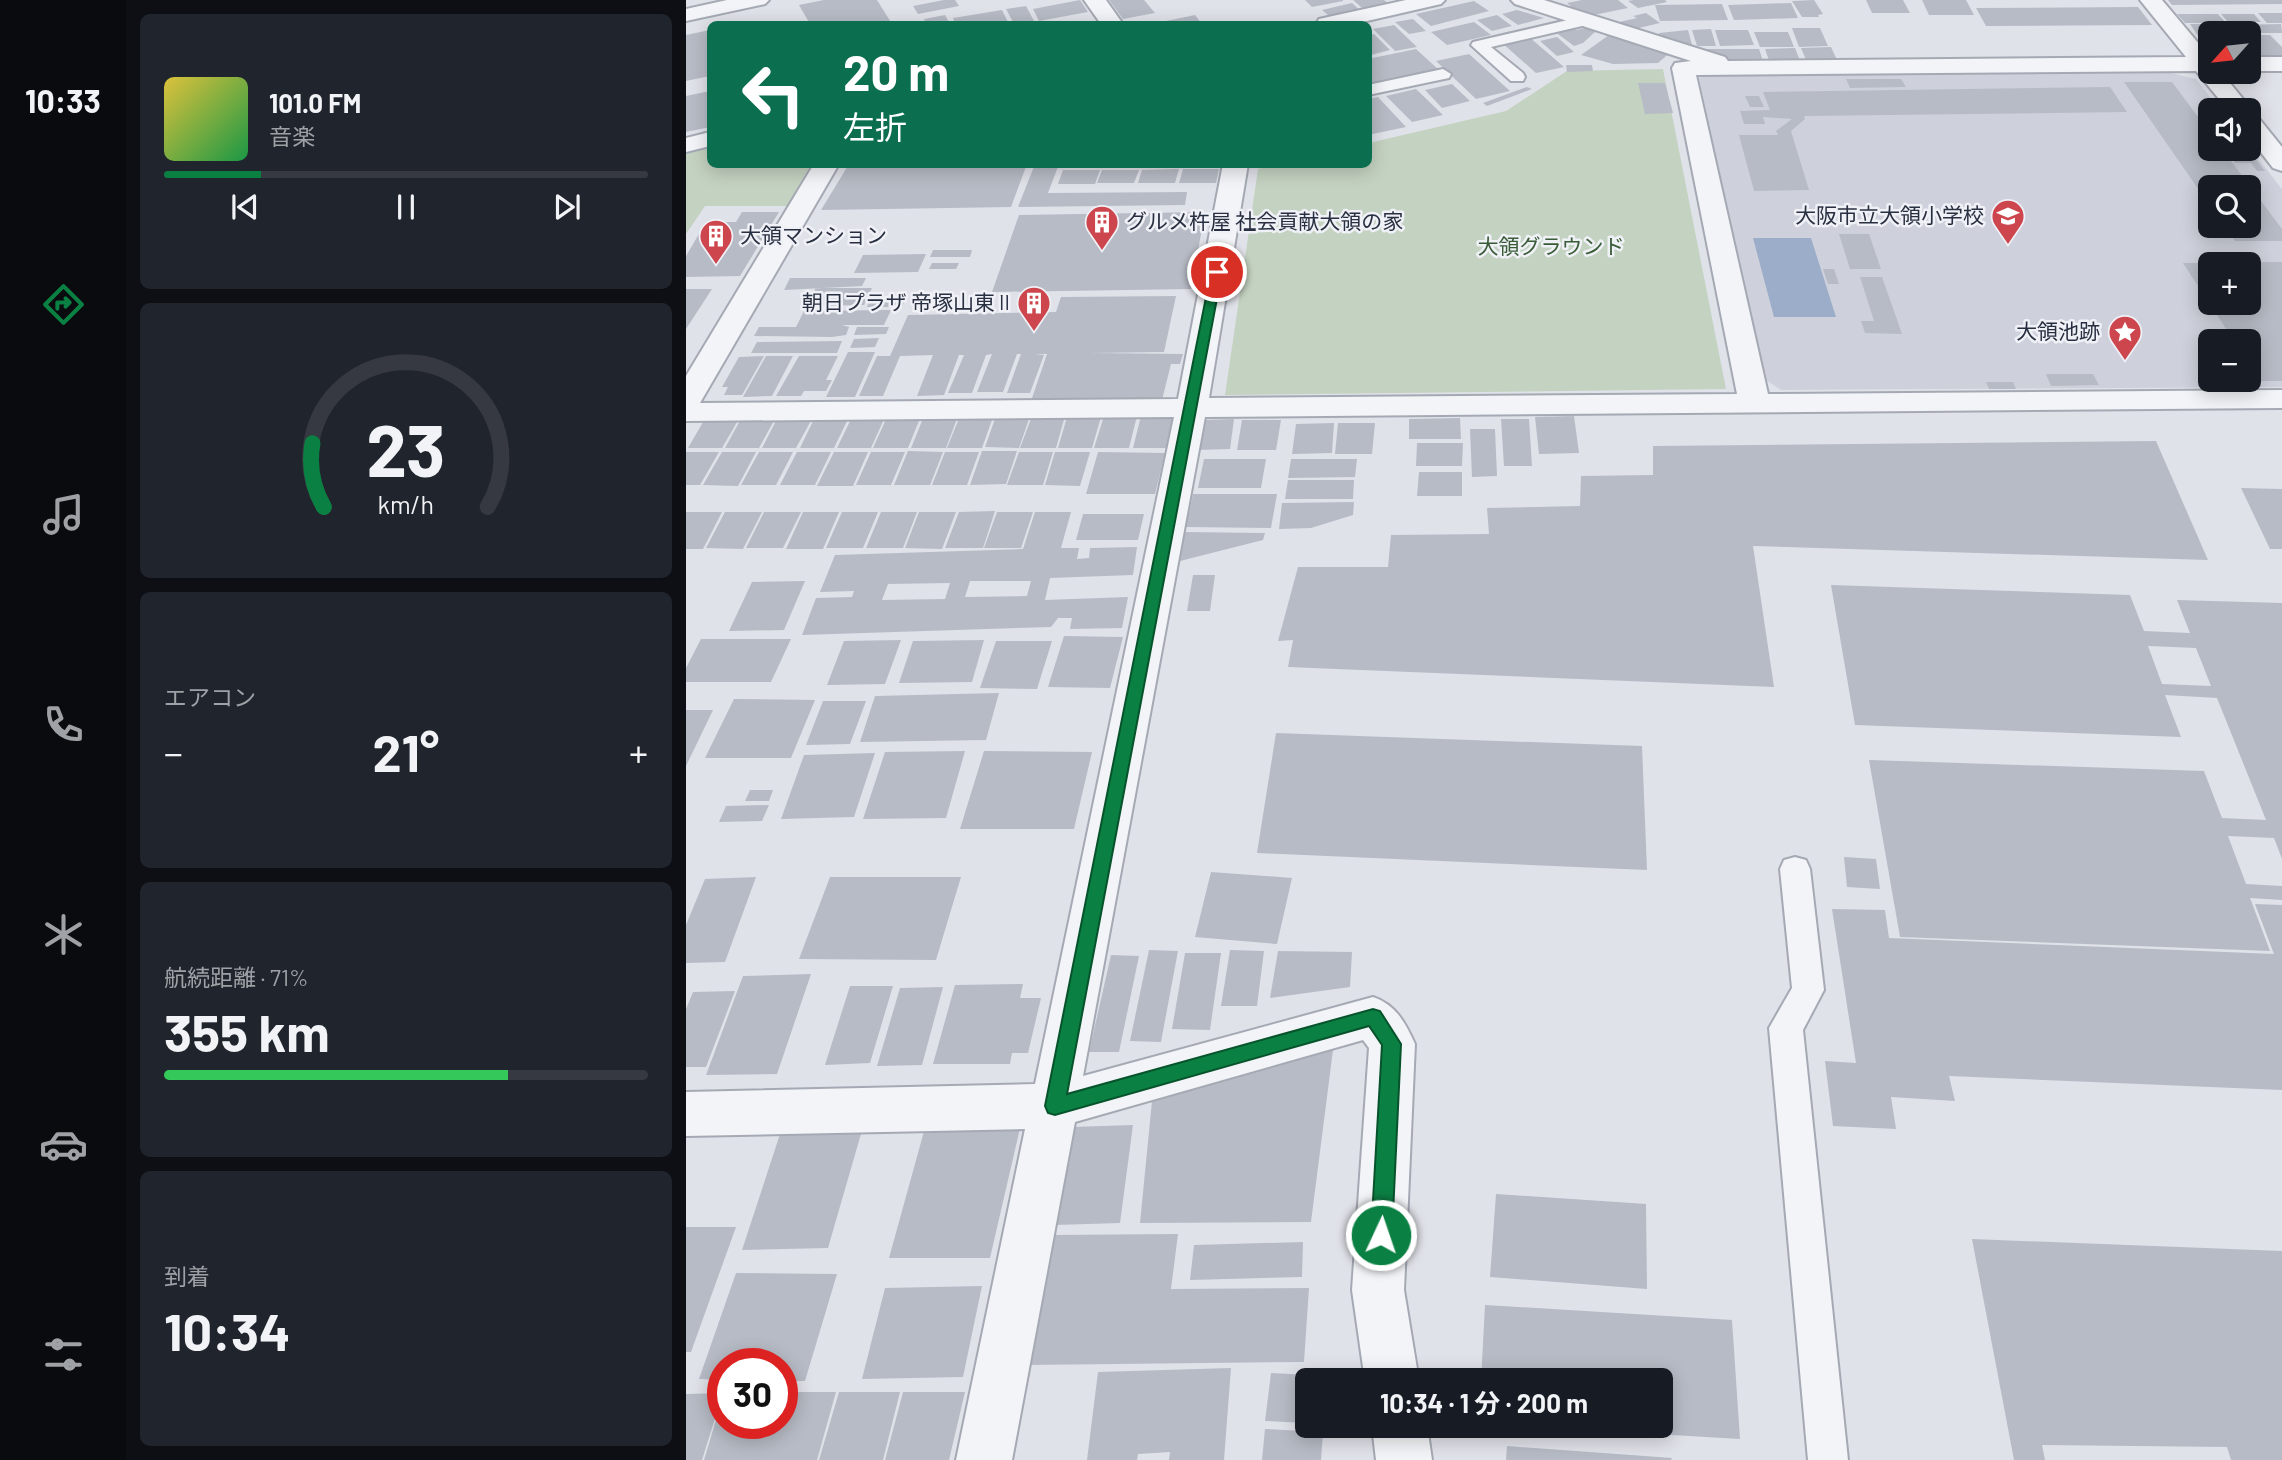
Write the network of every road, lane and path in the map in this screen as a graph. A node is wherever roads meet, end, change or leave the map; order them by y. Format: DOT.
graph roads {
  1 [pos="758,0"];
  2 [pos="1095,0"];
  3 [pos="1434,0"];
  4 [pos="1522,0"];
  5 [pos="2151,0"];
  6 [pos="686,15"];
  7 [pos="1589,20"];
  8 [pos="1110,21"];
  9 [pos="1340,21"];
  10 [pos="2198,54"];
  11 [pos="2198,64"];
  12 [pos="2261,64"];
  13 [pos="2282,64"];
  14 [pos="1733,67"];
  15 [pos="1443,74"];
  16 [pos="1517,77"];
  17 [pos="1372,89"];
  18 [pos="2261,136"];
  19 [pos="707,140"];
  20 [pos="686,145"];
  21 [pos="2282,163"];
  22 [pos="825,168"];
  23 [pos="1235,168"];
  24 [pos="2282,399"];
  25 [pos="686,401"];
  26 [pos="1755,405"];
  27 [pos="1192,406"];
  28 [pos="686,412"];
  29 [pos="1795,869"];
  30 [pos="1055,1106"];
  31 [pos="686,1114"];
  32 [pos="1390,1368"];
  33 [pos="1401,1438"];
  34 [pos="984,1460"];
  35 [pos="1404,1460"];
  36 [pos="1829,1460"];
  1 -- 6 [label="street"];
  2 -- 8 [label="street"];
  3 -- 9 [label="street"];
  4 -- 7 [label="street"];
  5 -- 10 [label="street"];
  7 -- 14 [label="street"];
  7 -- 16 [label="lane"];
  11 -- 14 [label="street"];
  12 -- 13 [label="street"];
  14 -- 26 [label="street"];
  15 -- 17 [label="lane"];
  18 -- 21 [label="street"];
  19 -- 20 [label="street"];
  22 -- 25 [label="street"];
  23 -- 27 [label="street"];
  24 -- 26 [label="street"];
  26 -- 27 [label="street"];
  27 -- 28 [label="street"];
  27 -- 30 [label="street"];
  29 -- 36 [label="lane"];
  30 -- 31 [label="street"];
  30 -- 32 [label="street"];
  30 -- 34 [label="street"];
  33 -- 35 [label="street"];
}
